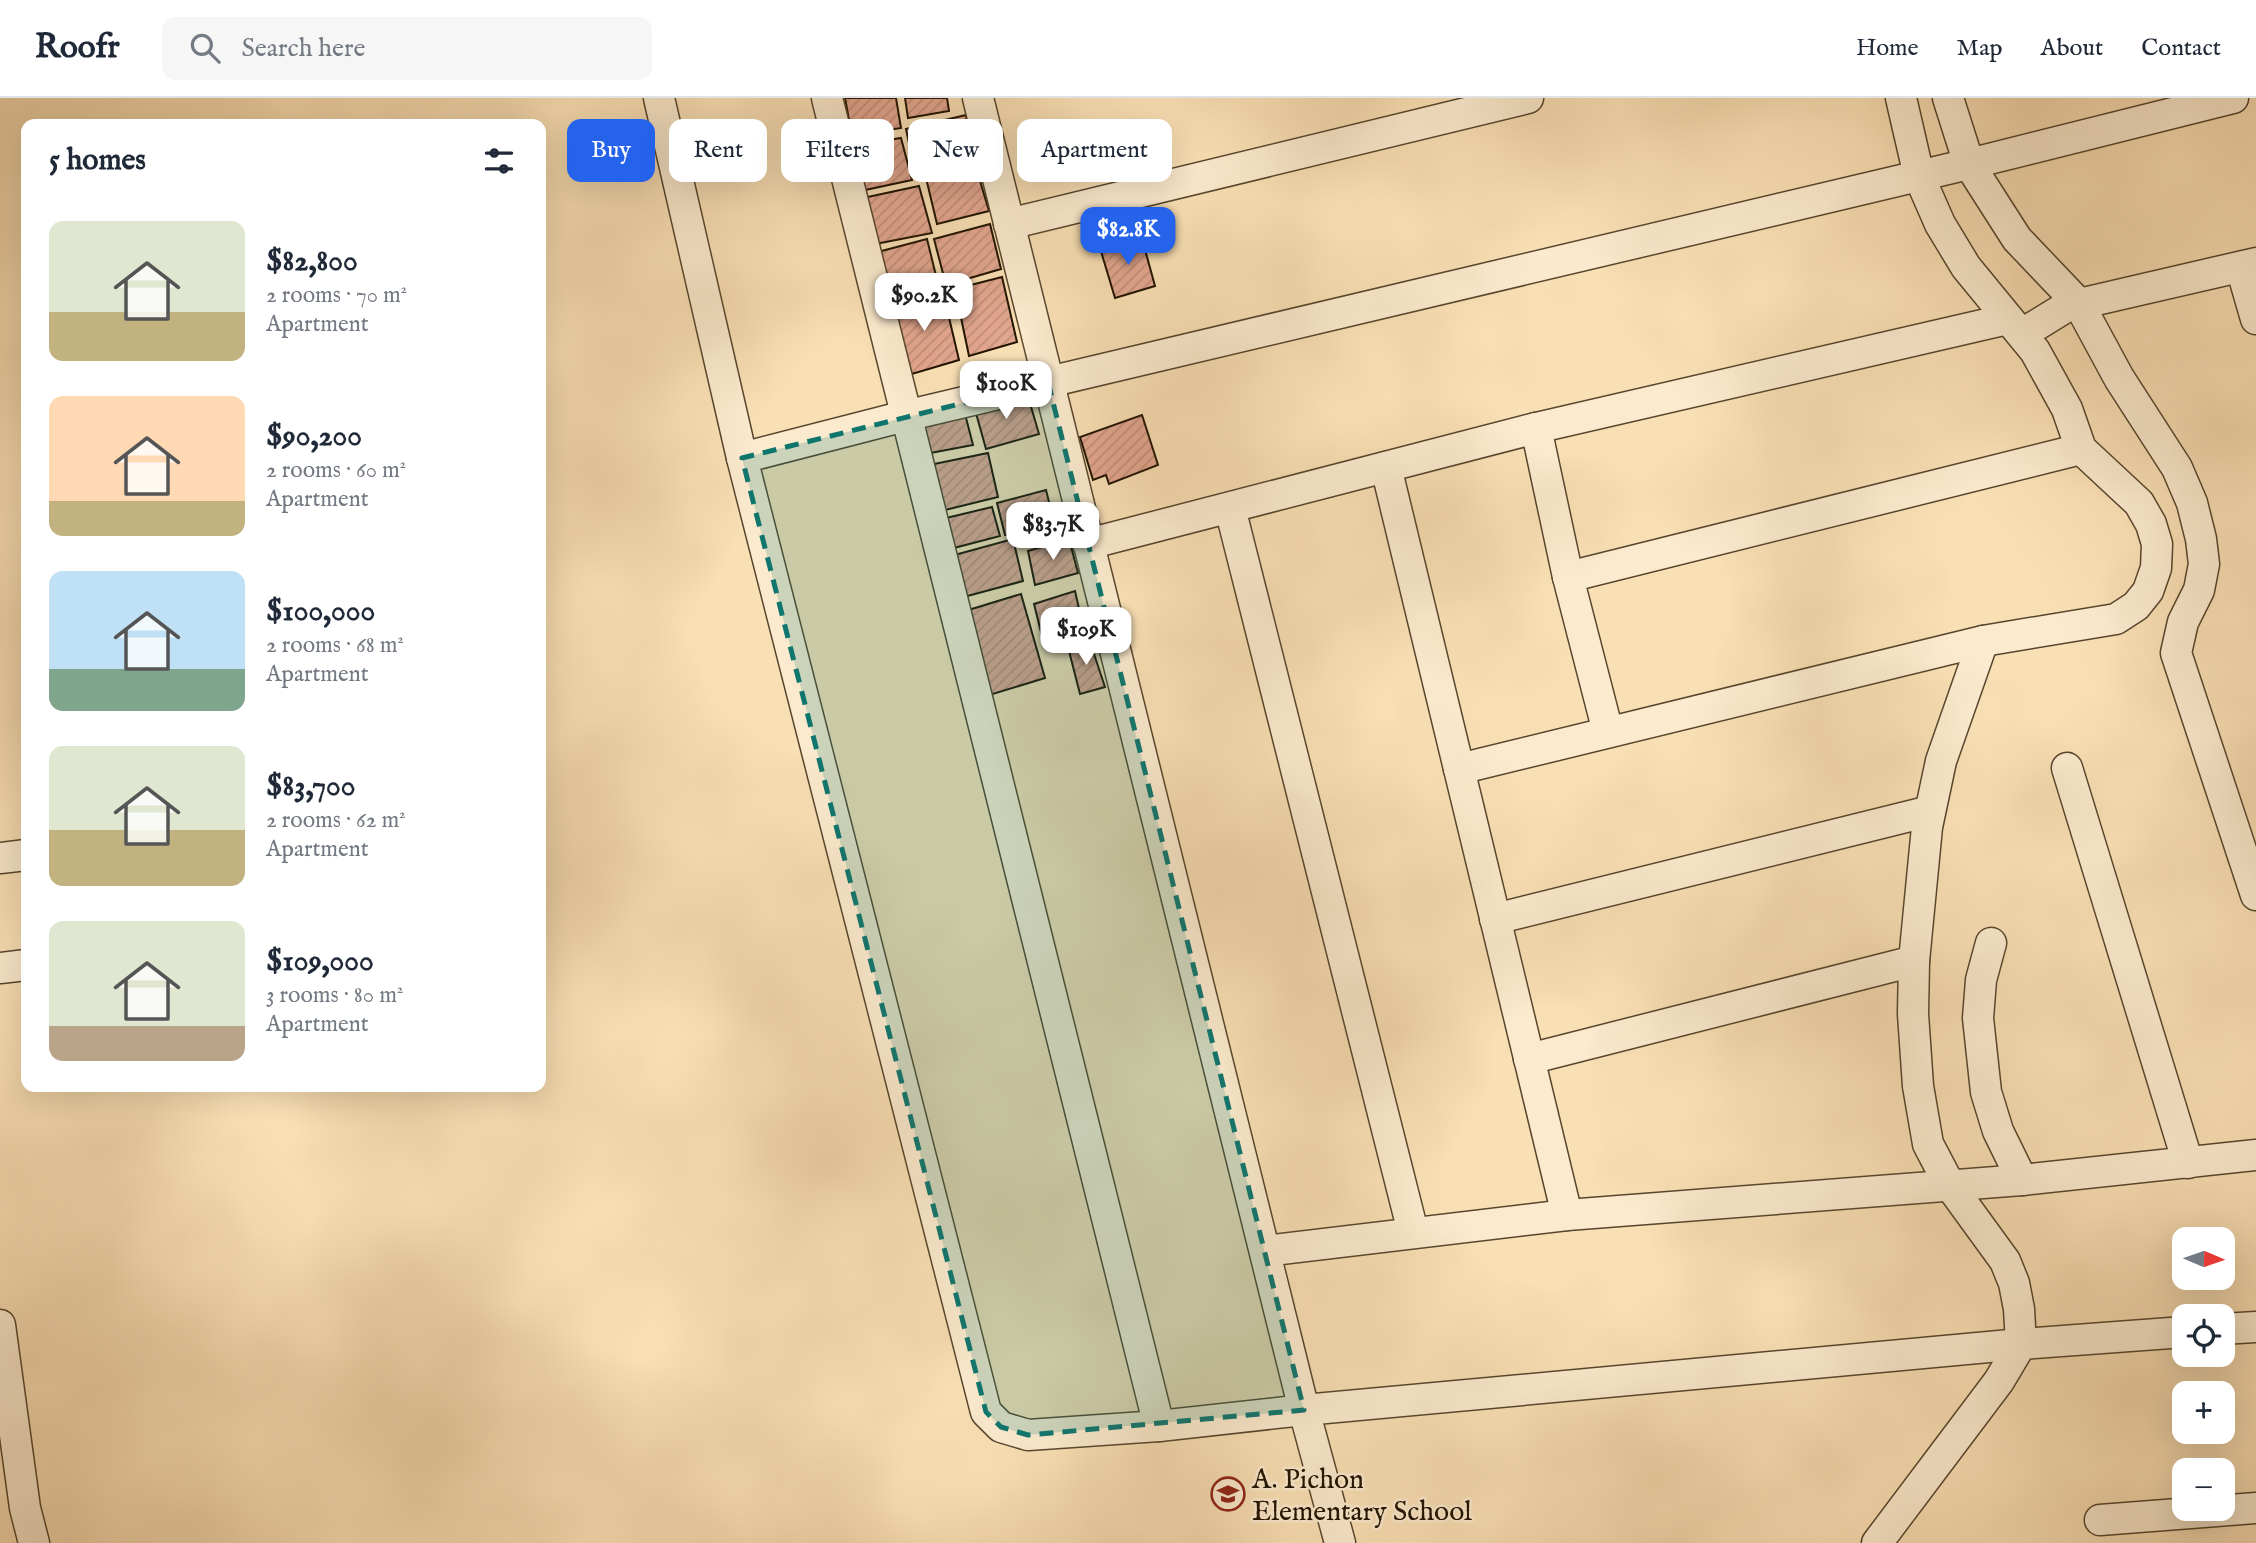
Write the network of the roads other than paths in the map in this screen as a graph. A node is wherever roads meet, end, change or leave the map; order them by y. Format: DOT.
graph roads {
  1 [pos="659,98"];
  2 [pos="827,98"];
  3 [pos="978,98"];
  4 [pos="1528,98"];
  5 [pos="1901,98"];
  6 [pos="1948,98"];
  7 [pos="2232,98"];
  8 [pos="1969,164"];
  9 [pos="1919,176"];
  10 [pos="1009,224"];
  11 [pos="2248,265"];
  12 [pos="2079,304"];
  13 [pos="2256,319"];
  14 [pos="2028,324"];
  15 [pos="1048,382"];
  16 [pos="905,416"];
  17 [pos="1536,428"];
  18 [pos="2081,449"];
  19 [pos="741,458"];
  20 [pos="1386,467"];
  21 [pos="1230,508"];
  22 [pos="1088,544"];
  23 [pos="1568,576"];
  24 [pos="1983,641"];
  25 [pos="1608,732"];
  26 [pos="2067,768"];
  27 [pos="1459,769"];
  28 [pos="1930,811"];
  29 [pos="21,856"];
  30 [pos="0,858"];
  31 [pos="2256,895"];
  32 [pos="1496,919"];
  33 [pos="1991,943"];
  34 [pos="1914,961"];
  35 [pos="21,966"];
  36 [pos="0,968"];
  37 [pos="1529,1059"];
  38 [pos="2256,1156"];
  39 [pos="2188,1163"];
  40 [pos="2022,1180"];
  41 [pos="1949,1184"];
  42 [pos="1567,1215"];
  43 [pos="1413,1232"];
  44 [pos="1265,1251"];
  45 [pos="0,1325"];
  46 [pos="2256,1327"];
  47 [pos="2235,1328"];
  48 [pos="2172,1333"];
  49 [pos="2021,1343"];
  50 [pos="1304,1410"];
  51 [pos="1159,1426"];
  52 [pos="2256,1508"];
  53 [pos="2100,1520"];
  54 [pos="34,1543"];
  55 [pos="1340,1543"];
  56 [pos="1877,1543"];
  1 -- 19 [label="street"];
  2 -- 16 [label="street"];
  3 -- 10 [label="street"];
  4 -- 10 [label="street"];
  5 -- 9 [label="street"];
  6 -- 8 [label="street"];
  7 -- 8 [label="street"];
  8 -- 9 [label="street"];
  8 -- 12 [label="street"];
  9 -- 14 [label="street"];
  9 -- 15 [label="street"];
  10 -- 15 [label="street"];
  11 -- 12 [label="street"];
  11 -- 13 [label="street"];
  12 -- 14 [label="street"];
  12 -- 31 [label="street"];
  14 -- 17 [label="street"];
  14 -- 18 [label="street"];
  15 -- 16 [label="street"];
  15 -- 22 [label="street"];
  16 -- 19 [label="street"];
  16 -- 51 [label="street"];
  17 -- 20 [label="street"];
  17 -- 23 [label="street"];
  18 -- 23 [label="street"];
  18 -- 24 [label="street"];
  19 -- 51 [label="street"];
  20 -- 21 [label="street"];
  20 -- 27 [label="street"];
  21 -- 22 [label="street"];
  21 -- 43 [label="street"];
  22 -- 44 [label="street"];
  23 -- 25 [label="street"];
  24 -- 25 [label="street"];
  24 -- 28 [label="street"];
  25 -- 27 [label="street"];
  26 -- 39 [label="street"];
  27 -- 32 [label="street"];
  28 -- 32 [label="street"];
  28 -- 34 [label="street"];
  29 -- 30 [label="street"];
  32 -- 37 [label="street"];
  33 -- 40 [label="street"];
  34 -- 37 [label="street"];
  34 -- 41 [label="street"];
  35 -- 36 [label="street"];
  37 -- 42 [label="street"];
  38 -- 39 [label="street"];
  39 -- 40 [label="street"];
  40 -- 41 [label="street"];
  41 -- 42 [label="street"];
  41 -- 49 [label="street"];
  42 -- 43 [label="street"];
  43 -- 44 [label="street"];
  44 -- 50 [label="street"];
  45 -- 54 [label="street"];
  46 -- 47 [label="street"];
  48 -- 49 [label="street"];
  49 -- 50 [label="street"];
  49 -- 56 [label="street"];
  50 -- 51 [label="street"];
  50 -- 55 [label="street"];
  52 -- 53 [label="street"];
}
